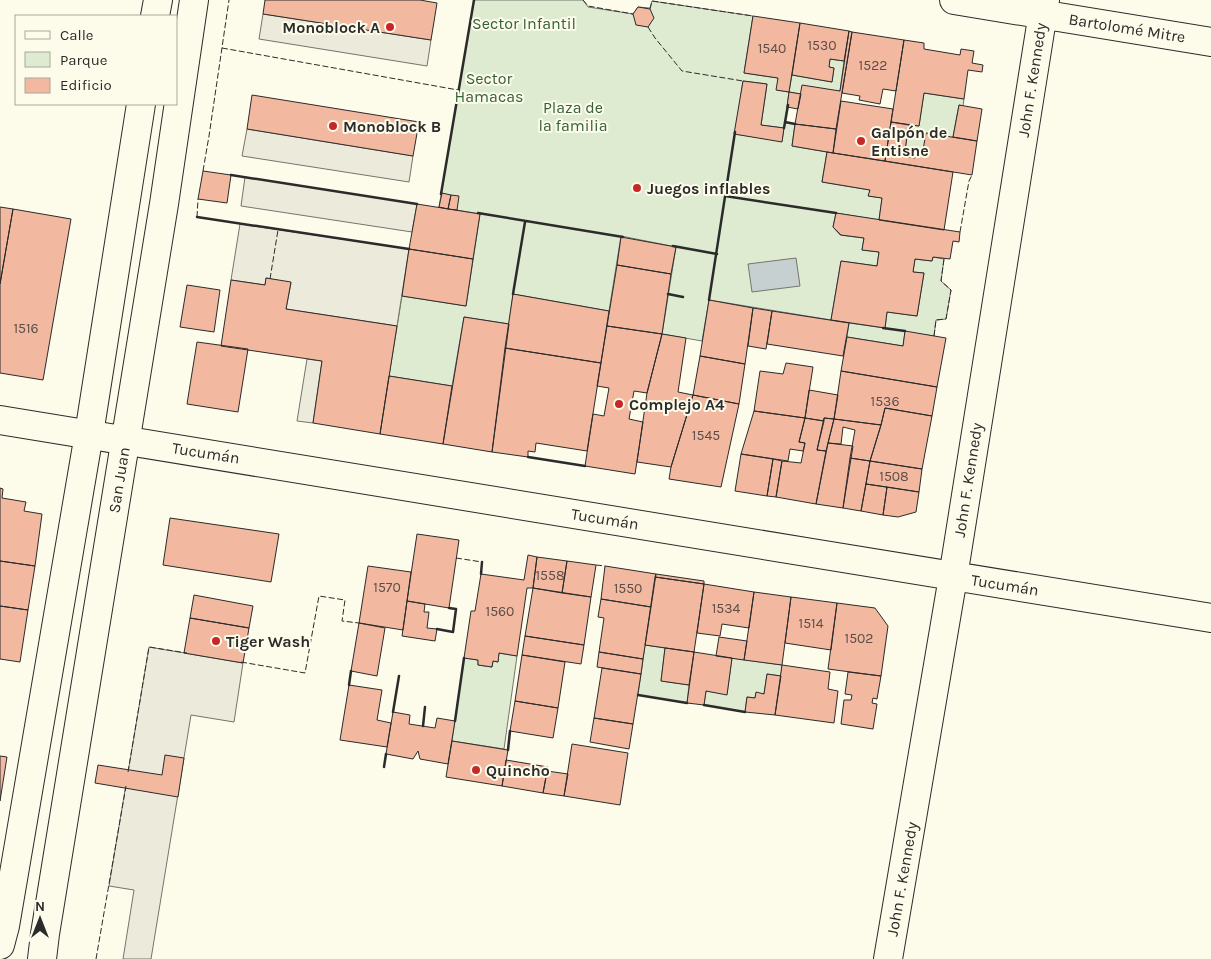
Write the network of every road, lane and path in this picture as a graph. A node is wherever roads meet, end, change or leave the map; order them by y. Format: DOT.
graph roads {
  1 [pos="158,0"];
  2 [pos="194,0"];
  3 [pos="954,0"];
  4 [pos="1044,8"];
  5 [pos="155,15"];
  6 [pos="1211,42"];
  7 [pos="141,105"];
  8 [pos="0,420"];
  9 [pos="89,434"];
  10 [pos="126,440"];
  11 [pos="953,577"];
  12 [pos="1211,618"];
  13 [pos="3,935"];
  14 [pos="42,959"];
  15 [pos="888,959"];
  1 -- 5 [label="street"];
  2 -- 10 [label="street, San Juan"];
  3 -- 4 [label="street, Bartolomé Mitre"];
  4 -- 6 [label="street, Bartolomé Mitre"];
  4 -- 11 [label="street, John F. Kennedy"];
  7 -- 9 [label="street"];
  8 -- 9 [label="street, Tucumán"];
  9 -- 10 [label="street, Tucumán"];
  9 -- 13 [label="street"];
  10 -- 11 [label="street, Tucumán"];
  10 -- 14 [label="street, San Juan"];
  11 -- 12 [label="street, Tucumán"];
  11 -- 15 [label="street, John F. Kennedy"];
}
